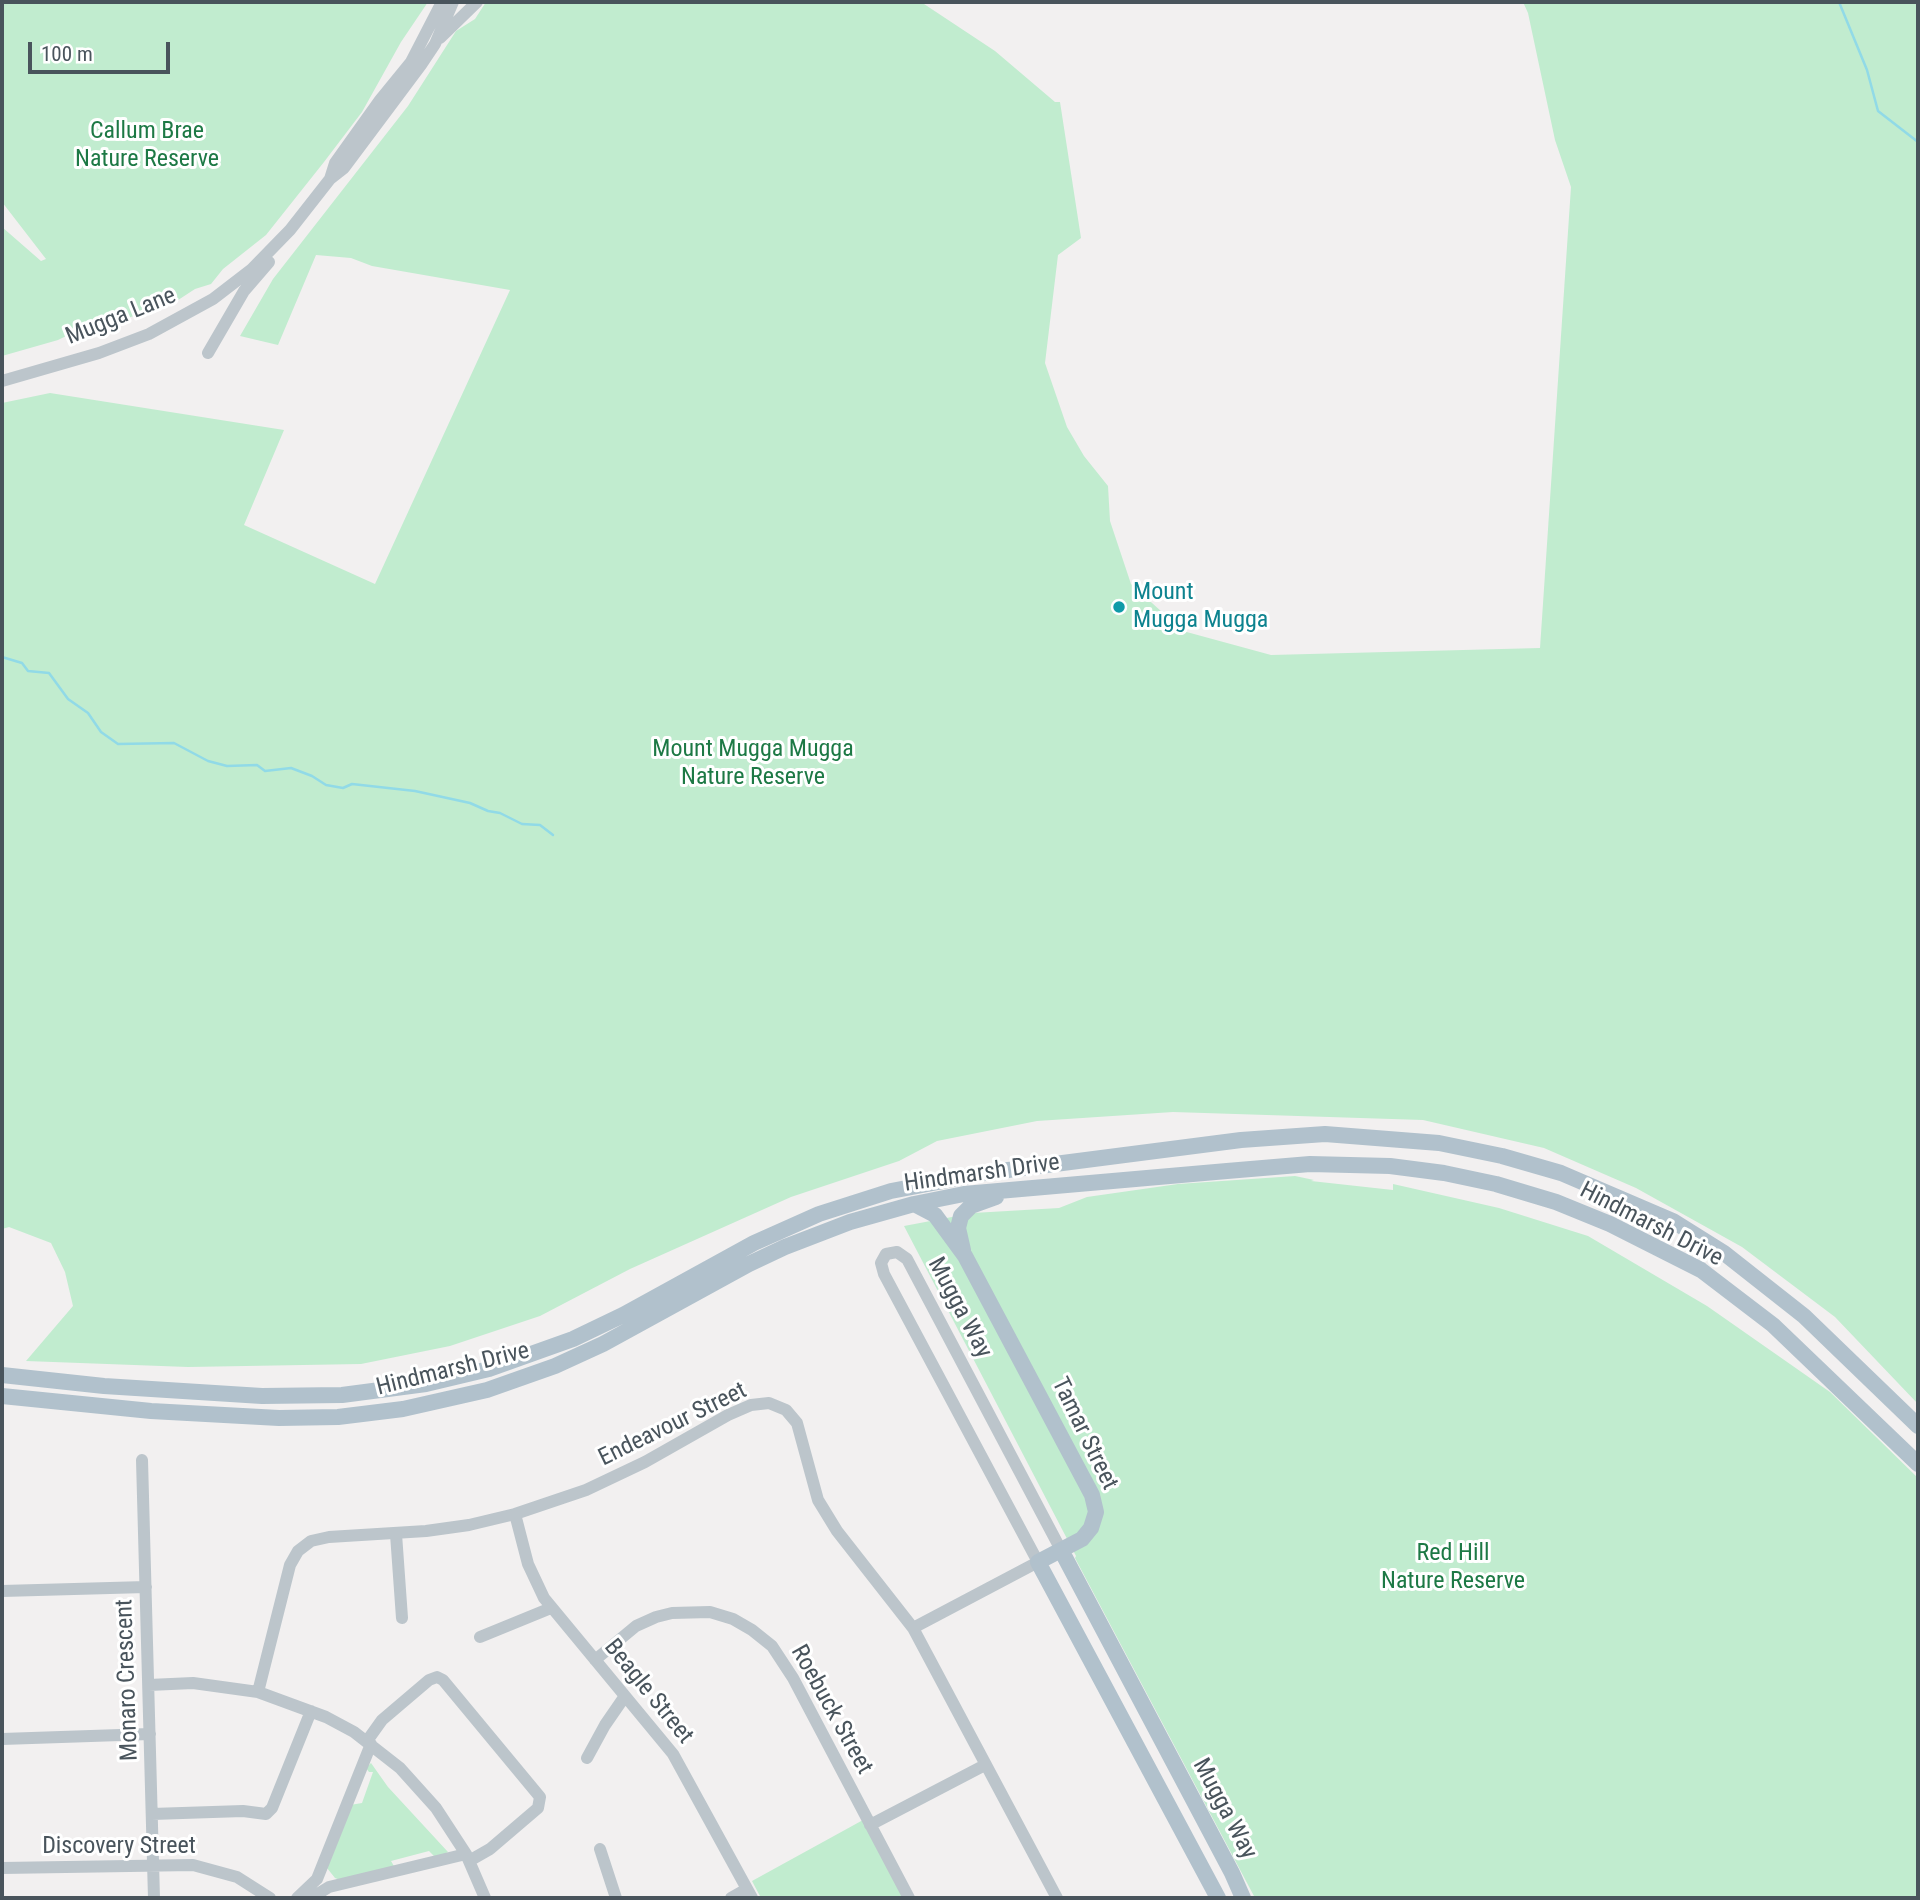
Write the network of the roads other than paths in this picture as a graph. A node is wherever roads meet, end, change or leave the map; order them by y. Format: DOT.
graph roads {
  1 [pos="443,2"];
  2 [pos="466,2"];
  3 [pos="477,2"];
  4 [pos="451,8"];
  5 [pos="435,19"];
  6 [pos="435,44"];
  7 [pos="330,179"];
  8 [pos="290,230"];
  9 [pos="208,353"];
  10 [pos="2,380"];
  11 [pos="1015,1189"];
  12 [pos="914,1204"];
  13 [pos="965,1255"];
  14 [pos="2,1375"];
  15 [pos="2,1396"];
  16 [pos="1918,1426"];
  17 [pos="142,1460"];
  18 [pos="1918,1464"];
  19 [pos="515,1514"];
  20 [pos="396,1534"];
  21 [pos="1061,1550"];
  22 [pos="1038,1562"];
  23 [pos="146,1587"];
  24 [pos="2,1591"];
  25 [pos="551,1608"];
  26 [pos="402,1618"];
  27 [pos="913,1628"];
  28 [pos="480,1637"];
  29 [pos="595,1660"];
  30 [pos="149,1685"];
  31 [pos="258,1692"];
  32 [pos="625,1696"];
  33 [pos="311,1711"];
  34 [pos="150,1734"];
  35 [pos="2,1739"];
  36 [pos="369,1743"];
  37 [pos="587,1758"];
  38 [pos="985,1765"];
  39 [pos="152,1814"];
  40 [pos="870,1825"];
  41 [pos="600,1849"];
  42 [pos="467,1858"];
  43 [pos="152,1865"];
  44 [pos="2,1868"];
  45 [pos="749,1894"];
  46 [pos="153,1898"];
  47 [pos="270,1898"];
  48 [pos="297,1898"];
  49 [pos="311,1898"];
  50 [pos="485,1898"];
  51 [pos="616,1898"];
  52 [pos="731,1898"];
  53 [pos="909,1898"];
  54 [pos="1057,1898"];
  55 [pos="1218,1898"];
  56 [pos="1243,1898"];
  1 -- 5 [label="street, Mugga Lane"];
  2 -- 4 [label="street"];
  3 -- 6 [label="street"];
  4 -- 5 [label="street"];
  4 -- 6 [label="street, Mugga Lane"];
  5 -- 7 [label="street, Mugga Lane"];
  6 -- 7 [label="street, Mugga Lane"];
  7 -- 8 [label="street, Mugga Lane"];
  8 -- 9 [label="street"];
  8 -- 10 [label="street, Mugga Lane"];
  11 -- 12 [label="main road, Hindmarsh Drive"];
  11 -- 13 [label="main road, Tamar Street"];
  11 -- 18 [label="main road, Hindmarsh Drive"];
  12 -- 13 [label="main road, Tamar Street"];
  12 -- 15 [label="main road, Hindmarsh Drive"];
  13 -- 21 [label="main road, Tamar Street"];
  14 -- 16 [label="main road, Hindmarsh Drive"];
  17 -- 23 [label="street, Monaro Crescent"];
  19 -- 20 [label="street, Endeavour Street"];
  19 -- 25 [label="street, Beagle Street"];
  19 -- 27 [label="street, Endeavour Street"];
  20 -- 26 [label="street"];
  20 -- 31 [label="street, Endeavour Street"];
  21 -- 22 [label="main road, Tamar Street"];
  21 -- 22 [label="street, Mugga Way"];
  21 -- 56 [label="main road, Mugga Way"];
  22 -- 27 [label="street, Tamar Street"];
  22 -- 55 [label="main road, Mugga Way"];
  23 -- 24 [label="street"];
  23 -- 30 [label="street, Monaro Crescent"];
  25 -- 28 [label="street"];
  25 -- 29 [label="street, Beagle Street"];
  27 -- 38 [label="street, Endeavour Street"];
  29 -- 32 [label="street, Beagle Street"];
  29 -- 40 [label="street, Roebuck Street"];
  30 -- 31 [label="street"];
  30 -- 34 [label="street, Monaro Crescent"];
  31 -- 33 [label="street"];
  32 -- 37 [label="street"];
  32 -- 45 [label="street, Beagle Street"];
  33 -- 36 [label="street"];
  33 -- 39 [label="street"];
  34 -- 35 [label="street"];
  34 -- 39 [label="street, Monaro Crescent"];
  36 -- 42 [label="street"];
  36 -- 42 [label="street"];
  36 -- 48 [label="street"];
  38 -- 40 [label="street"];
  38 -- 54 [label="street, Endeavour Street"];
  39 -- 43 [label="street, Monaro Crescent"];
  40 -- 53 [label="street, Roebuck Street"];
  41 -- 51 [label="street"];
  42 -- 49 [label="street"];
  42 -- 50 [label="street"];
  43 -- 44 [label="street, Discovery Street"];
  43 -- 46 [label="street, Monaro Crescent"];
  43 -- 47 [label="street, Discovery Street"];
  45 -- 52 [label="street"];
}
